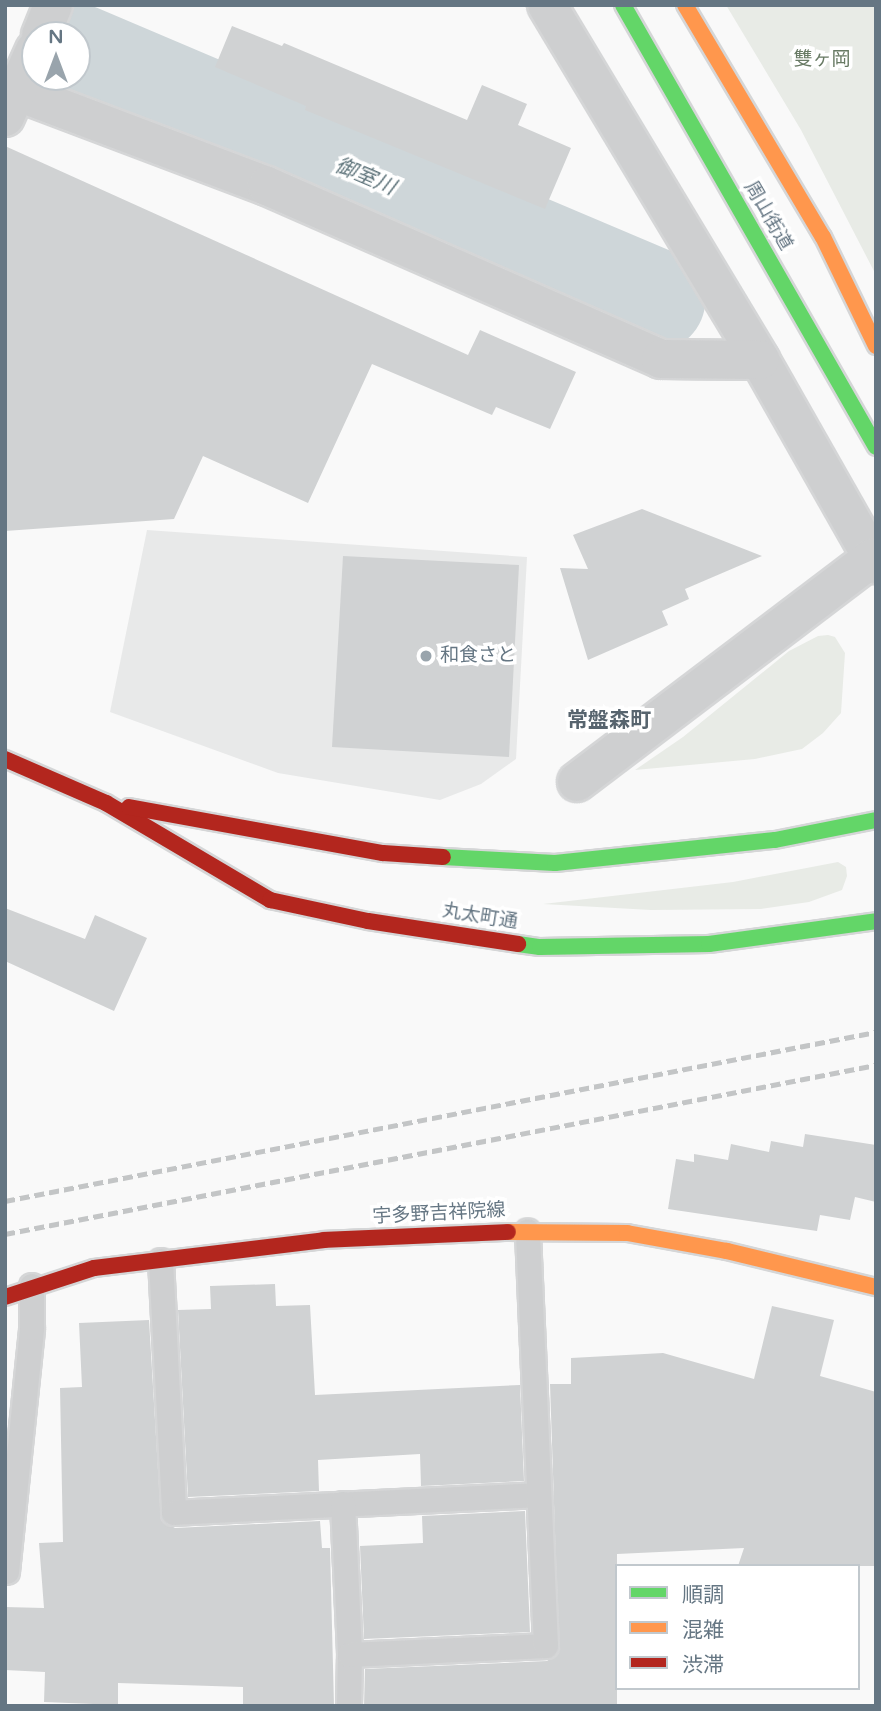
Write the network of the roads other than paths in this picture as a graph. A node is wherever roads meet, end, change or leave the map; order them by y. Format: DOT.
graph roads {
  1 [pos="547,5"];
  2 [pos="623,5"];
  3 [pos="685,5"];
  4 [pos="18,83"];
  5 [pos="876,346"];
  6 [pos="760,360"];
  7 [pos="876,447"];
  8 [pos="874,561"];
  9 [pos="5,759"];
  10 [pos="577,782"];
  11 [pos="106,803"];
  12 [pos="876,820"];
  13 [pos="876,911"];
  14 [pos="868,922"];
  15 [pos="528,1231"];
  16 [pos="161,1261"];
  17 [pos="32,1286"];
  18 [pos="876,1287"];
  19 [pos="5,1297"];
  20 [pos="539,1495"];
  21 [pos="342,1504"];
  22 [pos="7,1572"];
  23 [pos="350,1655"];
  24 [pos="349,1706"];
  1 -- 6 [label="street"];
  2 -- 7 [label="main road, 周山街道"];
  3 -- 5 [label="main road"];
  4 -- 6 [label="street"];
  6 -- 8 [label="street"];
  8 -- 10 [label="street"];
  9 -- 11 [label="main road, 丸太町通"];
  11 -- 12 [label="main road, 丸太町通"];
  11 -- 14 [label="main road, 丸太町通"];
  13 -- 14 [label="main road"];
  15 -- 16 [label="main road, 宇多野吉祥院線"];
  15 -- 18 [label="main road, 宇多野吉祥院線"];
  15 -- 20 [label="lane"];
  16 -- 17 [label="main road, 宇多野吉祥院線"];
  16 -- 21 [label="lane"];
  17 -- 19 [label="main road, 宇多野吉祥院線"];
  17 -- 22 [label="lane"];
  20 -- 21 [label="lane"];
  20 -- 23 [label="lane"];
  21 -- 23 [label="lane"];
  23 -- 24 [label="lane"];
}
